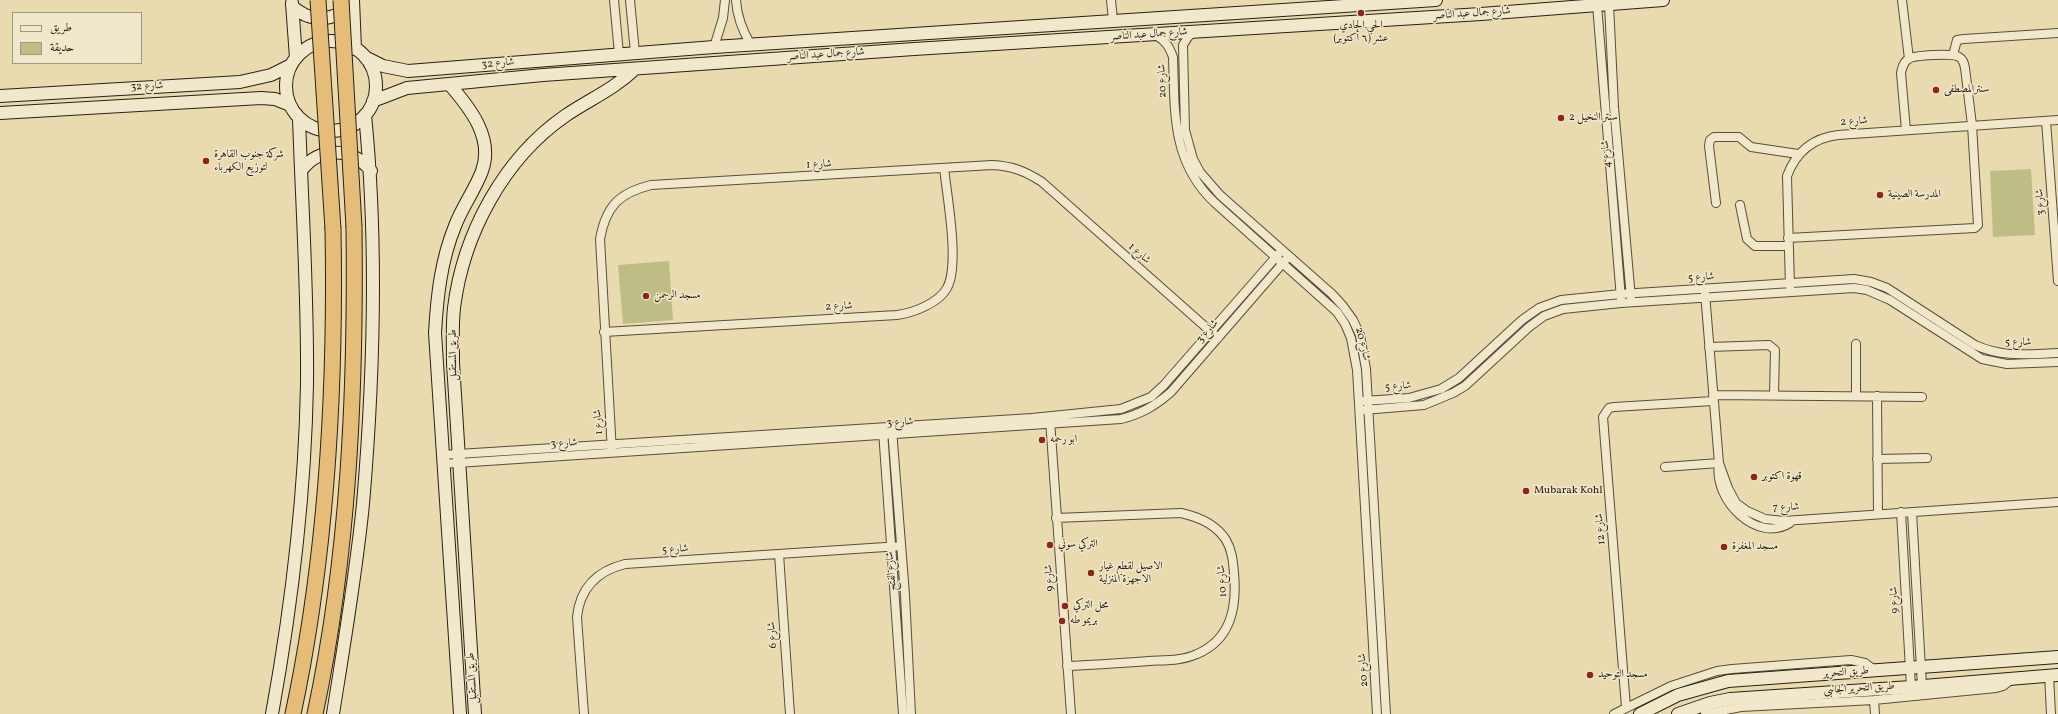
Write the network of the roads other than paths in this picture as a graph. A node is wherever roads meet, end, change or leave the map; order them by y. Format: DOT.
graph roads {
  1 [pos="318,0"];
  2 [pos="341,0"];
  3 [pos="353,0"];
  4 [pos="614,0"];
  5 [pos="630,0"];
  6 [pos="725,0"];
  7 [pos="736,0"];
  8 [pos="1111,0"];
  9 [pos="1436,0"];
  10 [pos="1662,0"];
  11 [pos="1902,0"];
  12 [pos="1355,2"];
  13 [pos="1369,2"];
  14 [pos="292,3"];
  15 [pos="1603,4"];
  16 [pos="1113,20"];
  17 [pos="988,29"];
  18 [pos="954,32"];
  19 [pos="1194,32"];
  20 [pos="2058,33"];
  21 [pos="1152,34"];
  22 [pos="751,45"];
  23 [pos="989,46"];
  24 [pos="714,47"];
  25 [pos="957,48"];
  26 [pos="355,49"];
  27 [pos="635,53"];
  28 [pos="619,54"];
  29 [pos="1953,55"];
  30 [pos="365,57"];
  31 [pos="1909,59"];
  32 [pos="293,61"];
  33 [pos="635,68"];
  34 [pos="408,71"];
  35 [pos="450,85"];
  36 [pos="407,88"];
  37 [pos="0,96"];
  38 [pos="373,100"];
  39 [pos="290,105"];
  40 [pos="0,113"];
  41 [pos="365,115"];
  42 [pos="300,118"];
  43 [pos="2058,120"];
  44 [pos="2046,121"];
  45 [pos="1972,125"];
  46 [pos="1906,130"];
  47 [pos="1798,154"];
  48 [pos="944,168"];
  49 [pos="371,171"];
  50 [pos="301,172"];
  51 [pos="1716,203"];
  52 [pos="1740,204"];
  53 [pos="1788,242"];
  54 [pos="1279,253"];
  55 [pos="1289,256"];
  56 [pos="1284,263"];
  57 [pos="1790,282"];
  58 [pos="2058,282"];
  59 [pos="1705,289"];
  60 [pos="1790,292"];
  61 [pos="1621,294"];
  62 [pos="1630,294"];
  63 [pos="1706,298"];
  64 [pos="1621,303"];
  65 [pos="1631,303"];
  66 [pos="604,332"];
  67 [pos="1211,332"];
  68 [pos="1218,338"];
  69 [pos="1856,344"];
  70 [pos="1709,346"];
  71 [pos="2058,353"];
  72 [pos="2058,362"];
  73 [pos="1774,395"];
  74 [pos="1856,396"];
  75 [pos="1877,396"];
  76 [pos="1922,397"];
  77 [pos="1713,398"];
  78 [pos="1358,401"];
  79 [pos="1368,401"];
  80 [pos="1359,410"];
  81 [pos="1368,410"];
  82 [pos="1050,421"];
  83 [pos="887,426"];
  84 [pos="888,435"];
  85 [pos="611,448"];
  86 [pos="459,458"];
  87 [pos="1877,458"];
  88 [pos="1927,458"];
  89 [pos="442,459"];
  90 [pos="1719,463"];
  91 [pos="1665,466"];
  92 [pos="2058,502"];
  93 [pos="1901,512"];
  94 [pos="1912,512"];
  95 [pos="1878,514"];
  96 [pos="1056,518"];
  97 [pos="1795,520"];
  98 [pos="901,546"];
  99 [pos="892,547"];
  100 [pos="779,554"];
  101 [pos="2058,657"];
  102 [pos="1067,666"];
  103 [pos="1915,668"];
  104 [pos="1877,671"];
  105 [pos="2053,675"];
  106 [pos="2012,679"];
  107 [pos="1916,687"];
  108 [pos="1830,698"];
  109 [pos="1874,700"];
  110 [pos="1626,707"];
  111 [pos="1758,710"];
  112 [pos="272,714"];
  113 [pos="293,714"];
  114 [pos="315,714"];
  115 [pos="333,714"];
  116 [pos="460,714"];
  117 [pos="475,714"];
  118 [pos="584,714"];
  119 [pos="790,714"];
  120 [pos="903,714"];
  121 [pos="911,714"];
  122 [pos="1071,714"];
  123 [pos="1377,714"];
  124 [pos="1386,714"];
  125 [pos="1614,714"];
  126 [pos="1640,714"];
  127 [pos="1678,714"];
  128 [pos="1705,714"];
  129 [pos="1875,714"];
  130 [pos="2052,714"];
  1 -- 113 [label="highway, bridge"];
  2 -- 114 [label="highway, bridge"];
  3 -- 14 [label="main road"];
  3 -- 26 [label="main road"];
  4 -- 28 [label="street"];
  5 -- 27 [label="street"];
  6 -- 24 [label="street"];
  7 -- 22 [label="street"];
  8 -- 16 [label="street"];
  9 -- 13 [label="main road, شارع جمال عبد الناصر"];
  10 -- 15 [label="main road, شارع جمال عبد الناصر"];
  11 -- 31 [label="street"];
  12 -- 13 [label="main road, شارع جمال عبد الناصر"];
  12 -- 16 [label="main road, شارع جمال عبد الناصر"];
  14 -- 32 [label="main road"];
  15 -- 19 [label="main road, شارع جمال عبد الناصر"];
  15 -- 61 [label="street, شارع 4"];
  15 -- 62 [label="street, شارع 4"];
  16 -- 17 [label="main road, شارع جمال عبد الناصر"];
  17 -- 18 [label="main road, شارع جمال عبد الناصر"];
  17 -- 23 [label="main road"];
  18 -- 22 [label="main road, شارع جمال عبد الناصر"];
  18 -- 25 [label="main road"];
  19 -- 21 [label="main road, شارع جمال عبد الناصر"];
  19 -- 54 [label="street, شارع 20"];
  20 -- 29 [label="street"];
  21 -- 23 [label="main road, شارع جمال عبد الناصر"];
  21 -- 54 [label="street, شارع 20"];
  22 -- 24 [label="main road, شارع جمال عبد الناصر"];
  23 -- 25 [label="main road, شارع جمال عبد الناصر"];
  24 -- 27 [label="main road, شارع جمال عبد الناصر"];
  25 -- 33 [label="main road, شارع جمال عبد الناصر"];
  26 -- 30 [label="main road"];
  26 -- 32 [label="main road"];
  27 -- 28 [label="main road, شارع 32"];
  28 -- 34 [label="main road, شارع 32"];
  29 -- 31 [label="street"];
  29 -- 45 [label="street"];
  30 -- 34 [label="main road, شارع 32"];
  30 -- 38 [label="main road"];
  31 -- 46 [label="street"];
  32 -- 37 [label="main road, شارع 32"];
  32 -- 39 [label="main road"];
  33 -- 35 [label="main road, شارع 32"];
  33 -- 86 [label="main road, طريق المستقبل"];
  34 -- 36 [label="main road"];
  35 -- 36 [label="main road, شارع 32"];
  35 -- 89 [label="main road, طريق المستقبل"];
  36 -- 38 [label="main road, شارع 32"];
  38 -- 41 [label="main road"];
  39 -- 40 [label="main road, شارع 32"];
  39 -- 42 [label="main road"];
  41 -- 42 [label="main road"];
  41 -- 49 [label="main road"];
  42 -- 50 [label="main road"];
  43 -- 44 [label="street, شارع 2"];
  44 -- 45 [label="street, شارع 2"];
  44 -- 58 [label="street, شارع 3"];
  45 -- 46 [label="street, شارع 2"];
  45 -- 53 [label="street"];
  46 -- 47 [label="street, شارع 2"];
  47 -- 51 [label="street"];
  47 -- 53 [label="street, شارع 2"];
  48 -- 66 [label="street, شارع 1"];
  48 -- 66 [label="street, شارع 2"];
  48 -- 67 [label="street, شارع 1"];
  49 -- 50 [label="main road"];
  49 -- 115 [label="main road"];
  50 -- 112 [label="main road"];
  52 -- 53 [label="street"];
  53 -- 57 [label="street, شارع 2"];
  54 -- 55 [label="street, شارع 20"];
  54 -- 56 [label="street, شارع 20"];
  54 -- 67 [label="street, شارع 3"];
  55 -- 56 [label="street, شارع 3"];
  55 -- 79 [label="street, شارع 20"];
  56 -- 68 [label="street, شارع 3"];
  56 -- 78 [label="street, شارع 20"];
  57 -- 59 [label="street, شارع 5"];
  57 -- 60 [label="street, شارع 2"];
  57 -- 71 [label="street, شارع 5"];
  59 -- 62 [label="street, شارع 5"];
  59 -- 63 [label="street, شارع 7"];
  60 -- 63 [label="street, شارع 5"];
  60 -- 72 [label="street, شارع 5"];
  61 -- 62 [label="street, شارع 5"];
  61 -- 64 [label="street, شارع 4"];
  61 -- 79 [label="street, شارع 5"];
  62 -- 65 [label="street, شارع 4"];
  63 -- 65 [label="street, شارع 5"];
  63 -- 70 [label="street, شارع 7"];
  64 -- 65 [label="street, شارع 5"];
  64 -- 81 [label="street, شارع 5"];
  66 -- 85 [label="street, شارع 1"];
  67 -- 68 [label="street, شارع 1"];
  67 -- 82 [label="street, شارع 3"];
  68 -- 82 [label="street, شارع 3"];
  69 -- 74 [label="street"];
  70 -- 73 [label="street"];
  70 -- 77 [label="street, شارع 7"];
  73 -- 74 [label="street"];
  73 -- 77 [label="street"];
  74 -- 75 [label="street"];
  75 -- 76 [label="street"];
  75 -- 87 [label="street"];
  77 -- 90 [label="street, شارع 7"];
  77 -- 110 [label="street, شارع 12"];
  78 -- 79 [label="street, شارع 5"];
  78 -- 80 [label="street, شارع 20"];
  79 -- 81 [label="street, شارع 20"];
  80 -- 81 [label="street, شارع 5"];
  80 -- 123 [label="street, شارع 20"];
  81 -- 124 [label="street, شارع 20"];
  82 -- 83 [label="street, شارع 3"];
  82 -- 84 [label="street, شارع 3"];
  82 -- 96 [label="street, شارع 9"];
  83 -- 84 [label="street, شارع الفتح"];
  83 -- 85 [label="street, شارع 3"];
  84 -- 85 [label="street, شارع 3"];
  84 -- 98 [label="street, شارع الفتح"];
  84 -- 99 [label="street, شارع الفتح"];
  85 -- 86 [label="street, شارع 3"];
  86 -- 89 [label="street, شارع 3"];
  86 -- 117 [label="main road, طريق المستقبل"];
  87 -- 88 [label="street"];
  87 -- 95 [label="street"];
  89 -- 116 [label="main road, طريق المستقبل"];
  90 -- 91 [label="street"];
  90 -- 97 [label="street, شارع 7"];
  90 -- 97 [label="street"];
  92 -- 94 [label="street, شارع 7"];
  93 -- 94 [label="street, شارع 7"];
  93 -- 95 [label="street, شارع 7"];
  93 -- 103 [label="street, شارع 9"];
  94 -- 103 [label="street, شارع 9"];
  95 -- 97 [label="street, شارع 7"];
  96 -- 102 [label="street, شارع 9"];
  96 -- 102 [label="street, شارع 10"];
  98 -- 99 [label="street, شارع 5"];
  98 -- 121 [label="street, شارع الفتح"];
  99 -- 100 [label="street, شارع 5"];
  99 -- 120 [label="street, شارع الفتح"];
  100 -- 118 [label="street, شارع 5"];
  100 -- 119 [label="street, شارع 6"];
  101 -- 103 [label="main road, طريق التحرير"];
  102 -- 122 [label="street, شارع 9"];
  103 -- 104 [label="main road, طريق التحرير"];
  103 -- 107 [label="street, شارع 9"];
  104 -- 110 [label="street, طريق التحرير الجانبى"];
  104 -- 126 [label="main road, طريق التحرير"];
  105 -- 106 [label="main road, طريق التحرير"];
  105 -- 130 [label="street"];
  106 -- 107 [label="main road, طريق التحرير"];
  106 -- 109 [label="street, طريق التحرير الجانبى"];
  107 -- 108 [label="main road, طريق التحرير"];
  108 -- 109 [label="street, طريق التحرير الجانبى"];
  108 -- 111 [label="street, طريق التحرير الجانبى"];
  108 -- 127 [label="main road, طريق التحرير"];
  109 -- 129 [label="street"];
  110 -- 125 [label="street, طريق التحرير الجانبى"];
  111 -- 128 [label="street, طريق التحرير الجانبى"];
}
